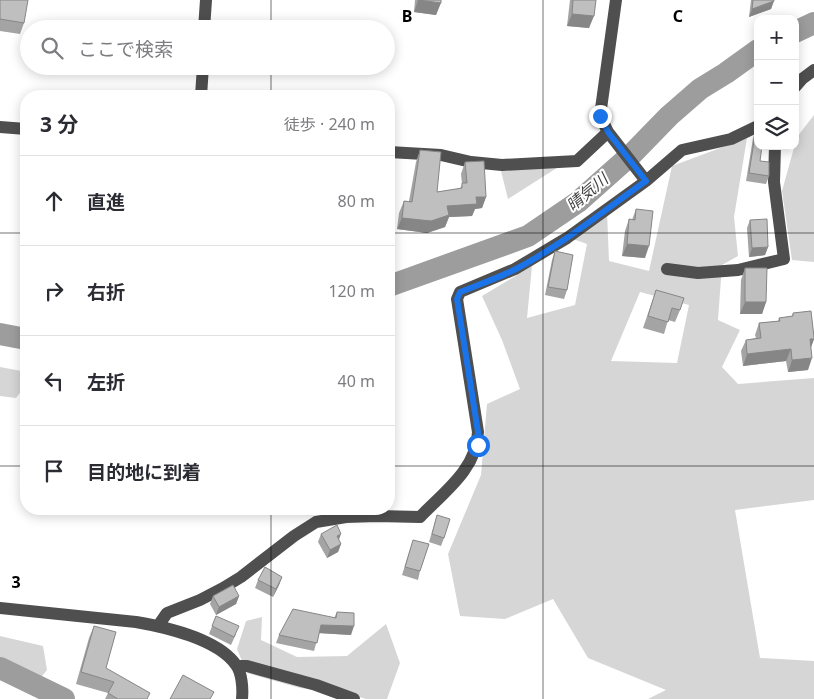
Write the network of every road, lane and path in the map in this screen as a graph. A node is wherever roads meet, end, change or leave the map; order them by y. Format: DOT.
graph roads {
  1 [pos="206,0"];
  2 [pos="616,0"];
  3 [pos="205,20"];
  4 [pos="814,70"];
  5 [pos="202,75"];
  6 [pos="799,82"];
  7 [pos="201,90"];
  8 [pos="0,127"];
  9 [pos="754,128"];
  10 [pos="20,129"];
  11 [pos="608,132"];
  12 [pos="775,150"];
  13 [pos="395,152"];
  14 [pos="646,181"];
  15 [pos="667,270"];
  16 [pos="0,608"];
  17 [pos="158,626"];
  18 [pos="237,666"];
  19 [pos="242,699"];
  20 [pos="354,699"];
  1 -- 3 [label="street"];
  2 -- 11 [label="street"];
  4 -- 6 [label="street"];
  5 -- 7 [label="street"];
  8 -- 10 [label="street"];
  9 -- 14 [label="street"];
  11 -- 13 [label="street"];
  11 -- 14 [label="street"];
  12 -- 15 [label="street"];
  14 -- 17 [label="street"];
  16 -- 17 [label="street"];
  17 -- 18 [label="street"];
  18 -- 19 [label="street"];
  18 -- 20 [label="street"];
}
